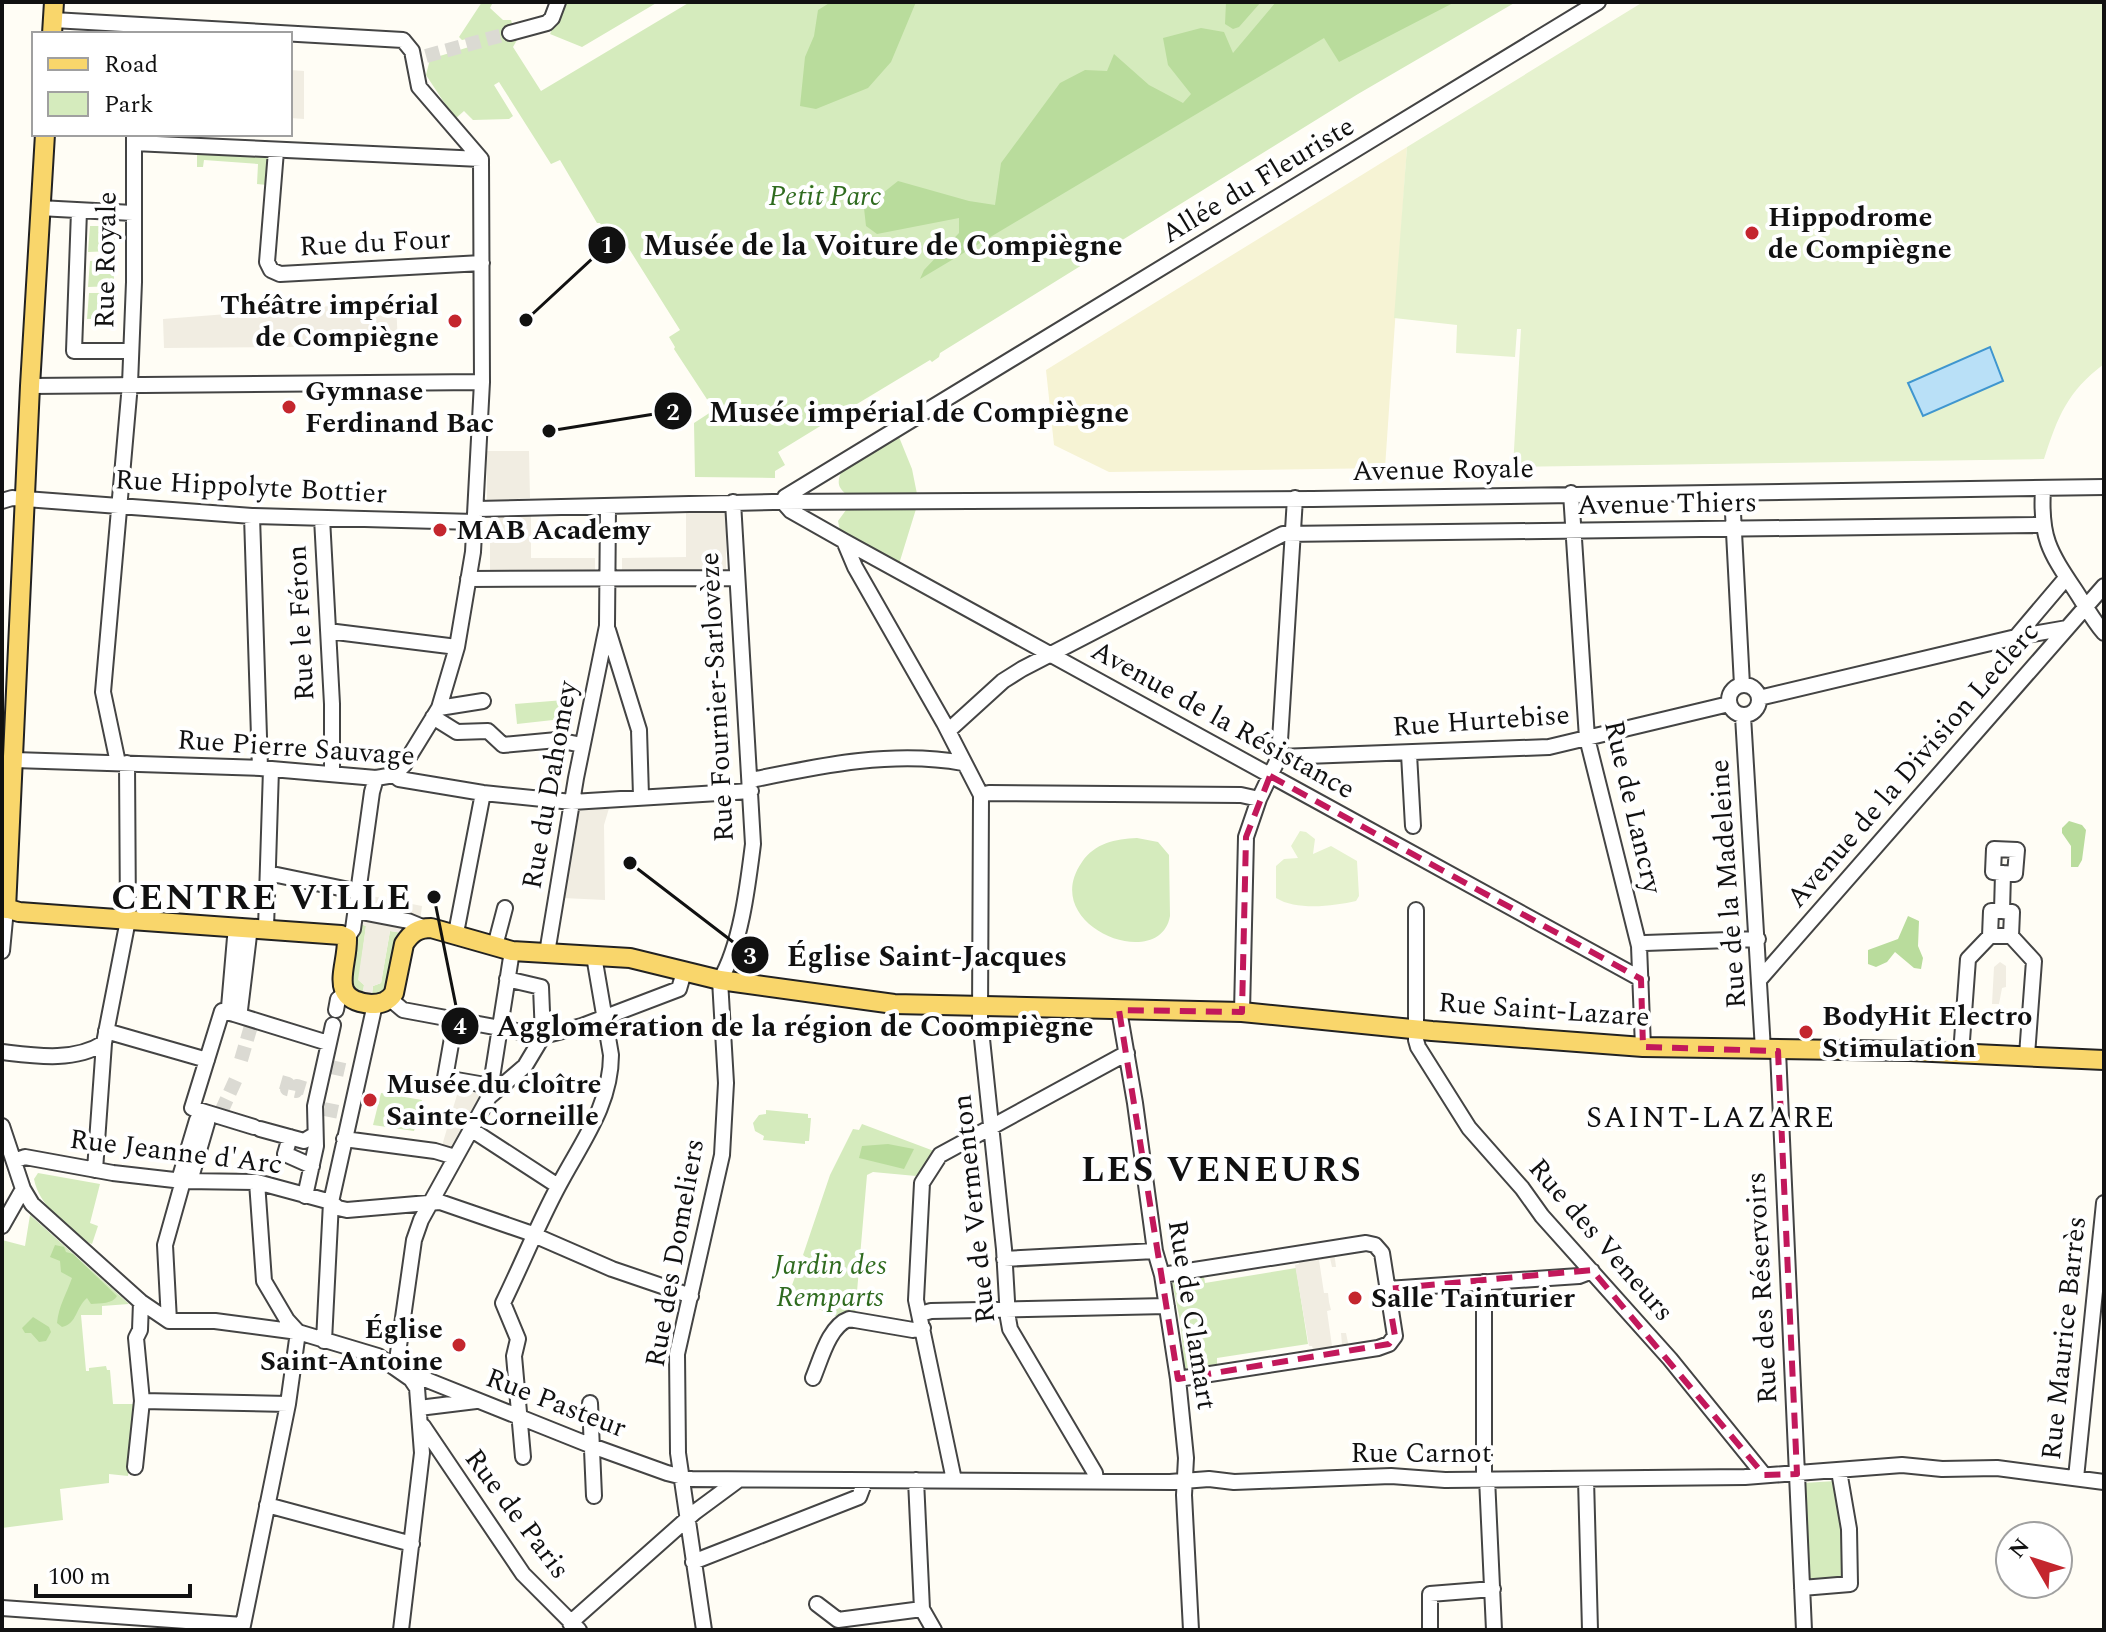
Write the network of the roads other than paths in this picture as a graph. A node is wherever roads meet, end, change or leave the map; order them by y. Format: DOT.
graph roads {
  1 [pos="558,2"];
  2 [pos="1598,2"];
  3 [pos="53,19"];
  4 [pos="134,29"];
  5 [pos="207,32"];
  6 [pos="510,33"];
  7 [pos="292,35"];
  8 [pos="45,136"];
  9 [pos="134,139"];
  10 [pos="276,151"];
  11 [pos="481,159"];
  12 [pos="39,208"];
  13 [pos="79,211"];
  14 [pos="133,213"];
  15 [pos="482,263"];
  16 [pos="130,351"];
  17 [pos="482,382"];
  18 [pos="30,386"];
  19 [pos="130,386"];
  20 [pos="2104,487"];
  21 [pos="2043,489"];
  22 [pos="1571,493"];
  23 [pos="1732,494"];
  24 [pos="1295,498"];
  25 [pos="25,501"];
  26 [pos="733,502"];
  27 [pos="783,502"];
  28 [pos="2,503"];
  29 [pos="118,507"];
  30 [pos="608,507"];
  31 [pos="252,516"];
  32 [pos="476,516"];
  33 [pos="322,518"];
  34 [pos="2042,525"];
  35 [pos="1735,529"];
  36 [pos="1574,531"];
  37 [pos="1293,533"];
  38 [pos="844,541"];
  39 [pos="736,578"];
  40 [pos="2066,578"];
  41 [pos="468,579"];
  42 [pos="607,579"];
  43 [pos="2104,586"];
  44 [pos="2084,608"];
  45 [pos="607,626"];
  46 [pos="2067,628"];
  47 [pos="328,631"];
  48 [pos="2104,633"];
  49 [pos="2016,637"];
  50 [pos="457,647"];
  51 [pos="1052,655"];
  52 [pos="1742,685"];
  53 [pos="1759,698"];
  54 [pos="483,701"];
  55 [pos="1729,704"];
  56 [pos="436,712"];
  57 [pos="1743,716"];
  58 [pos="949,734"];
  59 [pos="1587,738"];
  60 [pos="582,745"];
  61 [pos="1409,754"];
  62 [pos="1279,757"];
  63 [pos="937,758"];
  64 [pos="14,760"];
  65 [pos="122,763"];
  66 [pos="963,763"];
  67 [pos="265,768"];
  68 [pos="332,773"];
  69 [pos="394,775"];
  70 [pos="1270,776"];
  71 [pos="376,778"];
  72 [pos="751,785"];
  73 [pos="483,793"];
  74 [pos="981,795"];
  75 [pos="641,796"];
  76 [pos="1259,799"];
  77 [pos="572,802"];
  78 [pos="1413,826"];
  79 [pos="2003,873"];
  80 [pos="269,876"];
  81 [pos="359,892"];
  82 [pos="505,908"];
  83 [pos="3,909"];
  84 [pos="1416,910"];
  85 [pos="356,911"];
  86 [pos="2002,911"];
  87 [pos="128,920"];
  88 [pos="251,927"];
  89 [pos="425,928"];
  90 [pos="456,933"];
  91 [pos="1990,936"];
  92 [pos="2011,936"];
  93 [pos="347,938"];
  94 [pos="1758,939"];
  95 [pos="1639,946"];
  96 [pos="504,948"];
  97 [pos="2,951"];
  98 [pos="547,953"];
  99 [pos="594,956"];
  100 [pos="684,972"];
  101 [pos="507,979"];
  102 [pos="1641,979"];
  103 [pos="1760,979"];
  104 [pos="720,980"];
  105 [pos="382,1002"];
  106 [pos="980,1007"];
  107 [pos="338,1010"];
  108 [pos="1119,1010"];
  109 [pos="234,1011"];
  110 [pos="1242,1012"];
  111 [pos="604,1017"];
  112 [pos="455,1021"];
  113 [pos="499,1029"];
  114 [pos="1416,1029"];
  115 [pos="543,1036"];
  116 [pos="105,1037"];
  117 [pos="328,1043"];
  118 [pos="1643,1047"];
  119 [pos="1770,1050"];
  120 [pos="2,1052"];
  121 [pos="1127,1053"];
  122 [pos="1961,1054"];
  123 [pos="2027,1055"];
  124 [pos="207,1060"];
  125 [pos="2104,1060"];
  126 [pos="490,1091"];
  127 [pos="325,1104"];
  128 [pos="221,1112"];
  129 [pos="204,1117"];
  130 [pos="2,1126"];
  131 [pos="252,1126"];
  132 [pos="991,1129"];
  133 [pos="472,1130"];
  134 [pos="314,1135"];
  135 [pos="290,1137"];
  136 [pos="344,1139"];
  137 [pos="455,1157"];
  138 [pos="14,1161"];
  139 [pos="312,1166"];
  140 [pos="95,1170"];
  141 [pos="184,1180"];
  142 [pos="257,1182"];
  143 [pos="558,1186"];
  144 [pos="23,1189"];
  145 [pos="305,1196"];
  146 [pos="432,1201"];
  147 [pos="331,1202"];
  148 [pos="2104,1203"];
  149 [pos="2,1226"];
  150 [pos="535,1237"];
  151 [pos="1155,1251"];
  152 [pos="1004,1259"];
  153 [pos="1592,1271"];
  154 [pos="1162,1275"];
  155 [pos="1484,1282"];
  156 [pos="1387,1289"];
  157 [pos="691,1296"];
  158 [pos="141,1302"];
  159 [pos="1167,1306"];
  160 [pos="1008,1310"];
  161 [pos="169,1321"];
  162 [pos="922,1321"];
  163 [pos="298,1332"];
  164 [pos="324,1341"];
  165 [pos="399,1344"];
  166 [pos="378,1356"];
  167 [pos="408,1376"];
  168 [pos="813,1378"];
  169 [pos="1178,1379"];
  170 [pos="476,1400"];
  171 [pos="142,1401"];
  172 [pos="590,1403"];
  173 [pos="288,1404"];
  174 [pos="420,1415"];
  175 [pos="520,1417"];
  176 [pos="592,1446"];
  177 [pos="438,1452"];
  178 [pos="422,1453"];
  179 [pos="523,1457"];
  180 [pos="135,1467"];
  181 [pos="1839,1471"];
  182 [pos="1797,1474"];
  183 [pos="1764,1475"];
  184 [pos="681,1478"];
  185 [pos="1486,1478"];
  186 [pos="2076,1478"];
  187 [pos="1586,1479"];
  188 [pos="916,1480"];
  189 [pos="954,1480"];
  190 [pos="1096,1480"];
  191 [pos="1186,1480"];
  192 [pos="737,1481"];
  193 [pos="865,1481"];
  194 [pos="2104,1482"];
  195 [pos="594,1496"];
  196 [pos="267,1505"];
  197 [pos="687,1520"];
  198 [pos="412,1544"];
  199 [pos="693,1562"];
  200 [pos="1802,1588"];
  201 [pos="1493,1589"];
  202 [pos="817,1604"];
  203 [pos="2,1608"];
  204 [pos="922,1609"];
  205 [pos="243,1628"];
  206 [pos="573,1628"];
  207 [pos="401,1630"];
  208 [pos="704,1630"];
  209 [pos="934,1630"];
  210 [pos="1191,1630"];
  211 [pos="1430,1630"];
  212 [pos="1494,1630"];
  213 [pos="1590,1630"];
  214 [pos="1804,1630"];
  1 -- 6 [label="street"];
  2 -- 27 [label="street, Allée du Fleuriste"];
  3 -- 4 [label="street"];
  4 -- 5 [label="street"];
  7 -- 11 [label="street"];
  8 -- 12 [label="main road"];
  9 -- 10 [label="street"];
  9 -- 14 [label="street, Rue Royale"];
  10 -- 11 [label="street"];
  10 -- 15 [label="street, Rue du Four"];
  11 -- 15 [label="street"];
  12 -- 13 [label="street"];
  12 -- 18 [label="main road"];
  13 -- 14 [label="street"];
  13 -- 16 [label="street"];
  14 -- 16 [label="street, Rue Royale"];
  15 -- 17 [label="street"];
  16 -- 19 [label="street, Rue Royale"];
  17 -- 19 [label="street"];
  17 -- 32 [label="street"];
  18 -- 19 [label="street"];
  18 -- 25 [label="main road"];
  19 -- 29 [label="street, Rue Royale"];
  20 -- 21 [label="street, Avenue Royale"];
  21 -- 23 [label="street, Avenue Royale"];
  21 -- 34 [label="street"];
  22 -- 23 [label="street, Avenue Royale"];
  22 -- 24 [label="street, Avenue Royale"];
  22 -- 36 [label="street, Rue de Lancry"];
  23 -- 35 [label="street"];
  24 -- 27 [label="street, Avenue Royale"];
  24 -- 37 [label="street"];
  25 -- 28 [label="street, Rue Hippolyte Bottier"];
  25 -- 29 [label="street, Rue Hippolyte Bottier"];
  25 -- 64 [label="main road"];
  26 -- 27 [label="street, Avenue Royale"];
  26 -- 30 [label="street, Avenue Royale"];
  26 -- 39 [label="street, Rue Fournier-Sarlovèze"];
  27 -- 38 [label="street, Avenue de la Résistance"];
  29 -- 31 [label="street, Rue Hippolyte Bottier"];
  29 -- 65 [label="street, Rue Royale"];
  30 -- 32 [label="street, Rue Hippolyte Bottier"];
  30 -- 42 [label="street"];
  31 -- 33 [label="street, Rue Hippolyte Bottier"];
  31 -- 67 [label="street"];
  32 -- 33 [label="street, Rue Hippolyte Bottier"];
  32 -- 41 [label="street"];
  33 -- 47 [label="street, Rue le Féron"];
  34 -- 35 [label="street, Avenue Thiers"];
  34 -- 40 [label="street"];
  35 -- 36 [label="street, Avenue Thiers"];
  35 -- 52 [label="street"];
  36 -- 37 [label="street, Avenue Thiers"];
  36 -- 59 [label="street, Rue de Lancry"];
  37 -- 51 [label="street"];
  37 -- 62 [label="street"];
  38 -- 51 [label="street, Avenue de la Résistance"];
  38 -- 58 [label="street"];
  39 -- 42 [label="street"];
  39 -- 72 [label="street, Rue Fournier-Sarlovèze"];
  40 -- 44 [label="street"];
  40 -- 49 [label="street"];
  41 -- 42 [label="street"];
  41 -- 50 [label="street"];
  42 -- 45 [label="street"];
  43 -- 44 [label="street, Avenue de la Division Leclerc"];
  44 -- 46 [label="street, Avenue de la Division Leclerc"];
  44 -- 48 [label="street"];
  45 -- 60 [label="street, Rue du Dahomey"];
  45 -- 75 [label="street"];
  46 -- 49 [label="street"];
  46 -- 103 [label="street, Avenue de la Division Leclerc"];
  47 -- 50 [label="street"];
  47 -- 68 [label="street, Rue le Féron"];
  49 -- 53 [label="street"];
  50 -- 56 [label="street"];
  51 -- 58 [label="street"];
  51 -- 70 [label="street, Avenue de la Résistance"];
  52 -- 53 [label="street"];
  52 -- 55 [label="street"];
  53 -- 57 [label="street"];
  54 -- 56 [label="street"];
  55 -- 57 [label="street"];
  55 -- 59 [label="street, Rue Hurtebise"];
  56 -- 60 [label="street"];
  56 -- 69 [label="street"];
  57 -- 94 [label="street, Rue de la Madeleine"];
  58 -- 63 [label="street"];
  58 -- 66 [label="street"];
  59 -- 61 [label="street, Rue Hurtebise"];
  59 -- 95 [label="street, Rue de Lancry"];
  60 -- 77 [label="street, Rue du Dahomey"];
  61 -- 62 [label="street, Rue Hurtebise"];
  61 -- 78 [label="street"];
  62 -- 70 [label="street"];
  63 -- 66 [label="street, Rue Pierre Sauvage"];
  63 -- 72 [label="street, Rue Pierre Sauvage"];
  64 -- 65 [label="street, Rue Pierre Sauvage"];
  64 -- 83 [label="main road"];
  65 -- 67 [label="street, Rue Pierre Sauvage"];
  65 -- 87 [label="street, Rue Royale"];
  66 -- 74 [label="street"];
  67 -- 68 [label="street, Rue Pierre Sauvage"];
  67 -- 80 [label="street"];
  68 -- 71 [label="street, Rue Pierre Sauvage"];
  69 -- 71 [label="street, Rue Pierre Sauvage"];
  69 -- 73 [label="street, Rue Pierre Sauvage"];
  70 -- 76 [label="street"];
  70 -- 102 [label="street, Avenue de la Résistance"];
  71 -- 81 [label="street"];
  72 -- 75 [label="street, Rue Pierre Sauvage"];
  72 -- 104 [label="street, Rue Fournier-Sarlovèze"];
  73 -- 77 [label="street, Rue Pierre Sauvage"];
  73 -- 90 [label="street"];
  74 -- 76 [label="street"];
  74 -- 106 [label="street, Rue de Vermenton"];
  75 -- 77 [label="street, Rue Pierre Sauvage"];
  76 -- 110 [label="street"];
  77 -- 98 [label="street, Rue du Dahomey"];
  79 -- 86 [label="street"];
  80 -- 81 [label="street"];
  80 -- 88 [label="street"];
  81 -- 85 [label="street"];
  82 -- 96 [label="street"];
  83 -- 87 [label="main road"];
  83 -- 97 [label="street"];
  84 -- 114 [label="street, Rue des Veneurs"];
  85 -- 89 [label="street"];
  85 -- 93 [label="street"];
  86 -- 91 [label="street"];
  86 -- 92 [label="street"];
  87 -- 88 [label="main road"];
  87 -- 116 [label="street, Rue Royale"];
  88 -- 93 [label="main road"];
  88 -- 109 [label="street"];
  89 -- 90 [label="main road, Rue Saint-Lazare"];
  89 -- 105 [label="main road"];
  90 -- 96 [label="main road, Rue Saint-Lazare"];
  91 -- 92 [label="street"];
  91 -- 122 [label="street"];
  92 -- 123 [label="street"];
  93 -- 107 [label="main road"];
  94 -- 95 [label="street"];
  94 -- 103 [label="street, Rue de la Madeleine"];
  95 -- 102 [label="street, Rue de Lancry"];
  96 -- 98 [label="main road, Rue Saint-Lazare"];
  96 -- 101 [label="street"];
  98 -- 99 [label="main road, Rue Saint-Lazare"];
  99 -- 100 [label="main road, Rue Saint-Lazare"];
  99 -- 111 [label="street"];
  100 -- 104 [label="main road, Rue Saint-Lazare"];
  100 -- 111 [label="street"];
  101 -- 113 [label="street"];
  101 -- 115 [label="street"];
  102 -- 118 [label="street, Rue de Lancry"];
  103 -- 119 [label="street, Rue de la Madeleine"];
  104 -- 106 [label="main road, Rue Saint-Lazare"];
  104 -- 157 [label="street, Rue des Domeliers"];
  105 -- 107 [label="main road"];
  105 -- 112 [label="street"];
  105 -- 127 [label="street"];
  106 -- 108 [label="main road, Rue Saint-Lazare"];
  106 -- 132 [label="street, Rue de Vermenton"];
  107 -- 117 [label="street"];
  108 -- 110 [label="main road, Rue Saint-Lazare"];
  108 -- 121 [label="street, Rue de Clamart"];
  109 -- 117 [label="street"];
  109 -- 124 [label="street"];
  110 -- 114 [label="main road, Rue Saint-Lazare"];
  111 -- 115 [label="street"];
  111 -- 143 [label="street"];
  112 -- 113 [label="street"];
  112 -- 126 [label="street"];
  113 -- 115 [label="street"];
  113 -- 126 [label="street"];
  114 -- 118 [label="main road, Rue Saint-Lazare"];
  114 -- 153 [label="street, Rue des Veneurs"];
  115 -- 126 [label="street"];
  116 -- 120 [label="street"];
  116 -- 124 [label="street"];
  116 -- 140 [label="street, Rue Royale"];
  117 -- 127 [label="street"];
  118 -- 119 [label="main road, Rue Saint-Lazare"];
  119 -- 122 [label="main road, Rue Saint-Lazare"];
  119 -- 182 [label="street, Rue des Réservoirs"];
  121 -- 132 [label="street"];
  121 -- 151 [label="street, Rue de Clamart"];
  122 -- 123 [label="main road, Rue Saint-Lazare"];
  123 -- 125 [label="main road, Rue Saint-Lazare"];
  124 -- 129 [label="street"];
  126 -- 133 [label="street"];
  127 -- 134 [label="street"];
  127 -- 136 [label="street"];
  128 -- 131 [label="street"];
  129 -- 131 [label="street"];
  129 -- 141 [label="street"];
  130 -- 138 [label="street"];
  131 -- 135 [label="street"];
  132 -- 152 [label="street, Rue de Vermenton"];
  132 -- 162 [label="street"];
  133 -- 137 [label="street"];
  133 -- 143 [label="street"];
  134 -- 135 [label="street"];
  134 -- 139 [label="street"];
  135 -- 139 [label="street"];
  136 -- 137 [label="street"];
  136 -- 147 [label="street"];
  137 -- 146 [label="street"];
  138 -- 140 [label="street, Rue Jeanne d'Arc"];
  138 -- 144 [label="street"];
  139 -- 145 [label="street"];
  140 -- 141 [label="street, Rue Jeanne d'Arc"];
  141 -- 142 [label="street, Rue Jeanne d'Arc"];
  141 -- 161 [label="street"];
  142 -- 145 [label="street, Rue Jeanne d'Arc"];
  142 -- 163 [label="street"];
  143 -- 150 [label="street"];
  144 -- 149 [label="street"];
  144 -- 158 [label="street"];
  145 -- 147 [label="street, Rue Jeanne d'Arc"];
  146 -- 147 [label="street, Rue Jeanne d'Arc"];
  146 -- 150 [label="street"];
  146 -- 165 [label="street"];
  147 -- 164 [label="street"];
  148 -- 186 [label="street, Rue Maurice Barrès"];
  150 -- 157 [label="street"];
  150 -- 175 [label="street"];
  151 -- 152 [label="street"];
  151 -- 154 [label="street, Rue de Clamart"];
  152 -- 160 [label="street, Rue de Vermenton"];
  153 -- 155 [label="street"];
  153 -- 183 [label="street, Rue des Veneurs"];
  154 -- 156 [label="street"];
  154 -- 159 [label="street, Rue de Clamart"];
  155 -- 156 [label="street"];
  155 -- 185 [label="street"];
  156 -- 169 [label="street"];
  157 -- 184 [label="street, Rue des Domeliers"];
  158 -- 161 [label="street"];
  158 -- 171 [label="street"];
  159 -- 160 [label="street"];
  159 -- 169 [label="street, Rue de Clamart"];
  160 -- 162 [label="street"];
  160 -- 190 [label="street, Rue de Vermenton"];
  161 -- 163 [label="street, Rue Pasteur"];
  162 -- 168 [label="street"];
  162 -- 189 [label="street"];
  163 -- 164 [label="street, Rue Pasteur"];
  163 -- 173 [label="street"];
  164 -- 166 [label="street, Rue Pasteur"];
  165 -- 166 [label="street"];
  165 -- 167 [label="street"];
  166 -- 167 [label="street, Rue Pasteur"];
  167 -- 170 [label="street, Rue Pasteur"];
  167 -- 174 [label="street"];
  169 -- 191 [label="street, Rue de Clamart"];
  170 -- 174 [label="street"];
  170 -- 175 [label="street, Rue Pasteur"];
  171 -- 173 [label="street"];
  171 -- 180 [label="street"];
  172 -- 176 [label="street"];
  173 -- 196 [label="street"];
  174 -- 177 [label="street, Rue de Paris"];
  174 -- 178 [label="street"];
  175 -- 176 [label="street, Rue Pasteur"];
  175 -- 179 [label="street"];
  176 -- 184 [label="street, Rue Pasteur"];
  176 -- 195 [label="street"];
  177 -- 178 [label="street"];
  177 -- 206 [label="street, Rue de Paris"];
  178 -- 198 [label="street"];
  181 -- 182 [label="street, Rue Carnot"];
  181 -- 186 [label="street, Rue Carnot"];
  181 -- 200 [label="street"];
  182 -- 183 [label="street, Rue Carnot"];
  182 -- 200 [label="street, Rue des Réservoirs"];
  183 -- 187 [label="street, Rue Carnot"];
  184 -- 192 [label="street, Rue Carnot"];
  184 -- 197 [label="street, Rue des Domeliers"];
  185 -- 187 [label="street, Rue Carnot"];
  185 -- 191 [label="street, Rue Carnot"];
  185 -- 201 [label="street"];
  186 -- 194 [label="street, Rue Carnot"];
  187 -- 213 [label="street"];
  188 -- 189 [label="street, Rue Carnot"];
  188 -- 193 [label="street, Rue Carnot"];
  188 -- 204 [label="street"];
  189 -- 190 [label="street, Rue Carnot"];
  190 -- 191 [label="street, Rue Carnot"];
  191 -- 210 [label="street, Rue de Clamart"];
  192 -- 193 [label="street, Rue Carnot"];
  192 -- 197 [label="street"];
  193 -- 199 [label="street"];
  196 -- 198 [label="street"];
  196 -- 205 [label="street"];
  197 -- 199 [label="street, Rue des Domeliers"];
  197 -- 206 [label="street"];
  198 -- 207 [label="street"];
  199 -- 208 [label="street, Rue des Domeliers"];
  200 -- 214 [label="street, Rue des Réservoirs"];
  201 -- 211 [label="street"];
  201 -- 212 [label="street"];
  202 -- 204 [label="street"];
  203 -- 205 [label="street"];
  204 -- 209 [label="street"];
}
